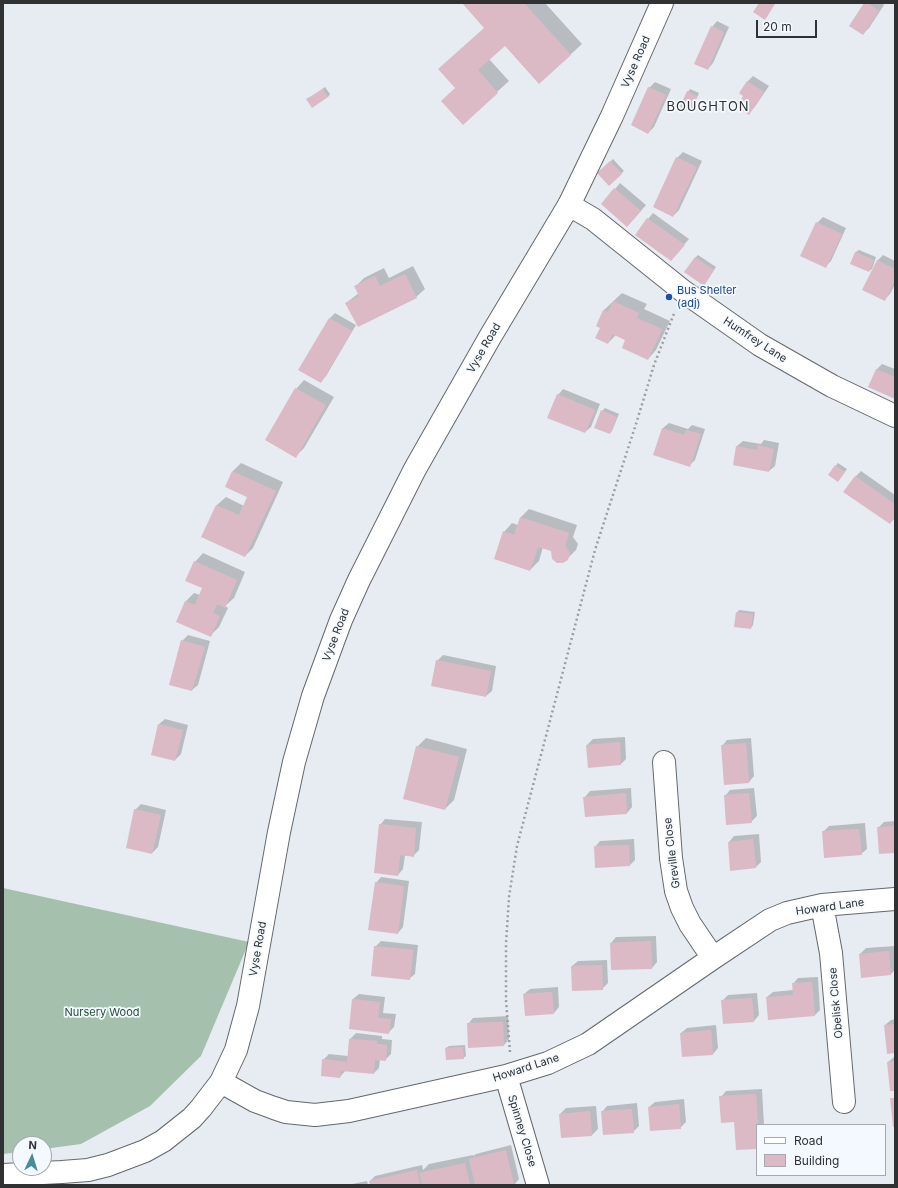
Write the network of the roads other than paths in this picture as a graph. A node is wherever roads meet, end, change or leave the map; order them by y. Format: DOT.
graph roads {
  1 [pos="662,3"];
  2 [pos="569,205"];
  3 [pos="895,416"];
  4 [pos="664,762"];
  5 [pos="895,899"];
  6 [pos="822,905"];
  7 [pos="713,958"];
  8 [pos="506,1076"];
  9 [pos="221,1082"];
  10 [pos="844,1102"];
  11 [pos="3,1175"];
  12 [pos="538,1185"];
  1 -- 2 [label="street, Vyse Road"];
  2 -- 3 [label="street, Humfrey Lane"];
  2 -- 9 [label="street, Vyse Road"];
  4 -- 7 [label="street, Greville Close"];
  5 -- 6 [label="street, Howard Lane"];
  6 -- 7 [label="street, Howard Lane"];
  6 -- 10 [label="street, Obelisk Close"];
  7 -- 8 [label="street, Howard Lane"];
  8 -- 9 [label="street, Howard Lane"];
  8 -- 12 [label="street, Spinney Close"];
  9 -- 11 [label="street, Vyse Road"];
}
